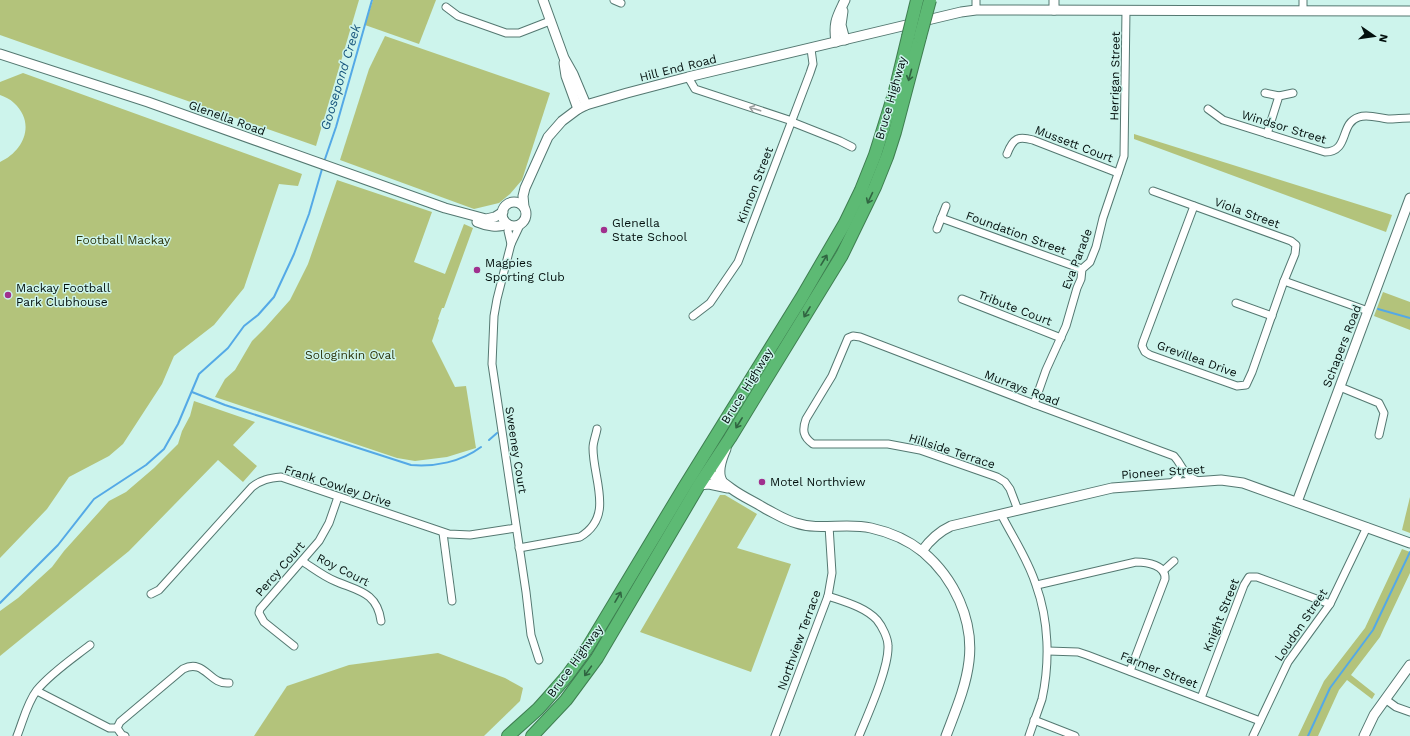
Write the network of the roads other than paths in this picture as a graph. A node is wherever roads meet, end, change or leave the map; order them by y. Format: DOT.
graph roads {
  1 [pos="543,0"];
  2 [pos="614,0"];
  3 [pos="846,0"];
  4 [pos="917,0"];
  5 [pos="930,0"];
  6 [pos="976,0"];
  7 [pos="1054,0"];
  8 [pos="1303,0"];
  9 [pos="621,3"];
  10 [pos="446,7"];
  11 [pos="976,10"];
  12 [pos="1054,10"];
  13 [pos="1126,10"];
  14 [pos="1303,11"];
  15 [pos="1410,11"];
  16 [pos="550,21"];
  17 [pos="840,41"];
  18 [pos="811,49"];
  19 [pos="0,54"];
  20 [pos="688,77"];
  21 [pos="1265,93"];
  22 [pos="1292,93"];
  23 [pos="1279,96"];
  24 [pos="582,107"];
  25 [pos="1208,109"];
  26 [pos="1410,118"];
  27 [pos="792,121"];
  28 [pos="1266,134"];
  29 [pos="1125,142"];
  30 [pos="852,147"];
  31 [pos="1007,154"];
  32 [pos="1118,173"];
  33 [pos="525,188"];
  34 [pos="1153,191"];
  35 [pos="1410,198"];
  36 [pos="510,203"];
  37 [pos="946,206"];
  38 [pos="1194,206"];
  39 [pos="524,207"];
  40 [pos="445,208"];
  41 [pos="503,212"];
  42 [pos="941,218"];
  43 [pos="508,224"];
  44 [pos="520,224"];
  45 [pos="937,229"];
  46 [pos="511,244"];
  47 [pos="1082,269"];
  48 [pos="1284,281"];
  49 [pos="962,299"];
  50 [pos="1236,303"];
  51 [pos="1368,311"];
  52 [pos="693,316"];
  53 [pos="1272,316"];
  54 [pos="848,338"];
  55 [pos="1061,338"];
  56 [pos="1340,387"];
  57 [pos="1034,404"];
  58 [pos="597,429"];
  59 [pos="1379,435"];
  60 [pos="730,438"];
  61 [pos="1182,469"];
  62 [pos="707,472"];
  63 [pos="722,481"];
  64 [pos="1198,481"];
  65 [pos="1172,483"];
  66 [pos="699,486"];
  67 [pos="731,489"];
  68 [pos="338,497"];
  69 [pos="1297,502"];
  70 [pos="1018,510"];
  71 [pos="1001,514"];
  72 [pos="829,526"];
  73 [pos="1367,527"];
  74 [pos="516,528"];
  75 [pos="444,533"];
  76 [pos="1410,543"];
  77 [pos="519,548"];
  78 [pos="922,551"];
  79 [pos="302,561"];
  80 [pos="1174,561"];
  81 [pos="636,566"];
  82 [pos="1163,571"];
  83 [pos="1037,585"];
  84 [pos="151,594"];
  85 [pos="828,596"];
  86 [pos="452,600"];
  87 [pos="1330,604"];
  88 [pos="381,621"];
  89 [pos="90,645"];
  90 [pos="294,646"];
  91 [pos="1048,651"];
  92 [pos="539,660"];
  93 [pos="1410,665"];
  94 [pos="1130,671"];
  95 [pos="229,683"];
  96 [pos="37,691"];
  97 [pos="1201,698"];
  98 [pos="1385,699"];
  99 [pos="538,709"];
  100 [pos="1410,712"];
  101 [pos="1034,720"];
  102 [pos="1260,721"];
  103 [pos="117,728"];
  104 [pos="17,736"];
  105 [pos="125,736"];
  106 [pos="508,736"];
  107 [pos="513,736"];
  108 [pos="532,736"];
  109 [pos="775,736"];
  110 [pos="859,736"];
  111 [pos="946,736"];
  112 [pos="1029,736"];
  113 [pos="1075,736"];
  114 [pos="1253,736"];
  115 [pos="1364,736"];
  1 -- 16 [label="street"];
  2 -- 9 [label="street"];
  3 -- 17 [label="street"];
  81 -- 4 [label="highway, Bruce Highway, one-way, bridge"];
  5 -- 60 [label="highway, Bruce Highway, one-way, bridge"];
  6 -- 11 [label="street"];
  7 -- 12 [label="street"];
  8 -- 14 [label="street"];
  10 -- 16 [label="street"];
  11 -- 12 [label="street, Hill End Road"];
  11 -- 17 [label="street, Hill End Road"];
  12 -- 13 [label="street, Hill End Road"];
  13 -- 14 [label="street, Hill End Road"];
  13 -- 29 [label="street, Herrigan Street"];
  14 -- 15 [label="street, Hill End Road"];
  16 -- 24 [label="street"];
  17 -- 18 [label="street, Hill End Road"];
  18 -- 20 [label="street, Hill End Road"];
  18 -- 27 [label="street, Kinnon Street"];
  19 -- 40 [label="street, Glenella Road"];
  20 -- 24 [label="street, Hill End Road"];
  27 -- 20 [label="street, one-way"];
  21 -- 23 [label="street"];
  22 -- 23 [label="street"];
  23 -- 28 [label="street"];
  24 -- 33 [label="street, Hill End Road"];
  25 -- 28 [label="street, Windsor Street"];
  26 -- 28 [label="street, Windsor Street"];
  27 -- 30 [label="street"];
  27 -- 52 [label="street, Kinnon Street"];
  29 -- 32 [label="street, Eva Parade"];
  31 -- 32 [label="street, Mussett Court"];
  32 -- 47 [label="street, Eva Parade"];
  33 -- 36 [label="street, Hill End Road"];
  33 -- 39 [label="street, Hill End Road"];
  34 -- 38 [label="street, Viola Street"];
  35 -- 51 [label="street, Schapers Road"];
  36 -- 39 [label="street"];
  36 -- 41 [label="street"];
  37 -- 42 [label="street"];
  38 -- 48 [label="street, Viola Street"];
  38 -- 53 [label="street, Grevillea Drive"];
  39 -- 44 [label="street"];
  40 -- 41 [label="street, Glenella Road"];
  40 -- 43 [label="street, Glenella Road"];
  41 -- 43 [label="street"];
  42 -- 45 [label="street"];
  42 -- 47 [label="street, Foundation Street"];
  43 -- 44 [label="street"];
  43 -- 46 [label="street, Sweeney Court"];
  44 -- 46 [label="street, Sweeney Court"];
  46 -- 74 [label="street, Sweeney Court"];
  47 -- 55 [label="street, Eva Parade"];
  48 -- 51 [label="street"];
  48 -- 53 [label="street, Grevillea Drive"];
  49 -- 55 [label="street, Tribute Court"];
  50 -- 53 [label="street"];
  51 -- 56 [label="street, Schapers Road"];
  54 -- 57 [label="street, Murrays Road"];
  54 -- 70 [label="street, Hillside Terrace"];
  55 -- 57 [label="street, Eva Parade"];
  56 -- 59 [label="street"];
  56 -- 69 [label="street, Schapers Road"];
  57 -- 61 [label="street, Murrays Road"];
  58 -- 77 [label="street"];
  60 -- 62 [label="highway, Bruce Highway"];
  60 -- 63 [label="street"];
  61 -- 64 [label="street, Murrays Road"];
  61 -- 65 [label="street"];
  62 -- 63 [label="street"];
  62 -- 66 [label="highway, Bruce Highway"];
  62 -- 81 [label="highway"];
  63 -- 67 [label="street"];
  64 -- 65 [label="street, Pioneer Street"];
  64 -- 69 [label="street, Pioneer Street"];
  65 -- 70 [label="street, Pioneer Street"];
  66 -- 67 [label="street"];
  66 -- 108 [label="highway, Bruce Highway, one-way"];
  67 -- 72 [label="street"];
  68 -- 75 [label="street, Frank Cowley Drive"];
  68 -- 79 [label="street, Percy Court"];
  68 -- 84 [label="street, Frank Cowley Drive"];
  69 -- 73 [label="street, Pioneer Street"];
  70 -- 71 [label="street, Pioneer Street"];
  71 -- 78 [label="street, Pioneer Street"];
  71 -- 83 [label="street"];
  72 -- 78 [label="street"];
  72 -- 85 [label="street, Northview Terrace"];
  73 -- 76 [label="street, Pioneer Street"];
  73 -- 87 [label="street, Loudon Street"];
  74 -- 75 [label="street, Frank Cowley Drive"];
  74 -- 77 [label="street, Sweeney Court"];
  75 -- 86 [label="street"];
  77 -- 92 [label="street, Sweeney Court"];
  78 -- 111 [label="street"];
  79 -- 88 [label="street, Roy Court"];
  79 -- 90 [label="street, Percy Court"];
  80 -- 82 [label="street"];
  99 -- 81 [label="highway, Bruce Highway, one-way"];
  82 -- 83 [label="street"];
  82 -- 94 [label="street"];
  83 -- 91 [label="street"];
  85 -- 109 [label="street, Northview Terrace"];
  85 -- 110 [label="street"];
  87 -- 97 [label="street, Knight Street"];
  87 -- 102 [label="street, Loudon Street"];
  89 -- 96 [label="street"];
  91 -- 94 [label="street, Farmer Street"];
  91 -- 101 [label="street"];
  93 -- 98 [label="street"];
  94 -- 97 [label="street, Farmer Street"];
  95 -- 103 [label="street"];
  96 -- 103 [label="street"];
  96 -- 104 [label="street"];
  97 -- 102 [label="street, Farmer Street"];
  98 -- 100 [label="street"];
  98 -- 115 [label="street"];
  99 -- 106 [label="highway, Bruce Highway"];
  99 -- 107 [label="highway"];
  101 -- 112 [label="street"];
  101 -- 113 [label="street"];
  102 -- 114 [label="street, Loudon Street"];
  103 -- 105 [label="street"];
}
